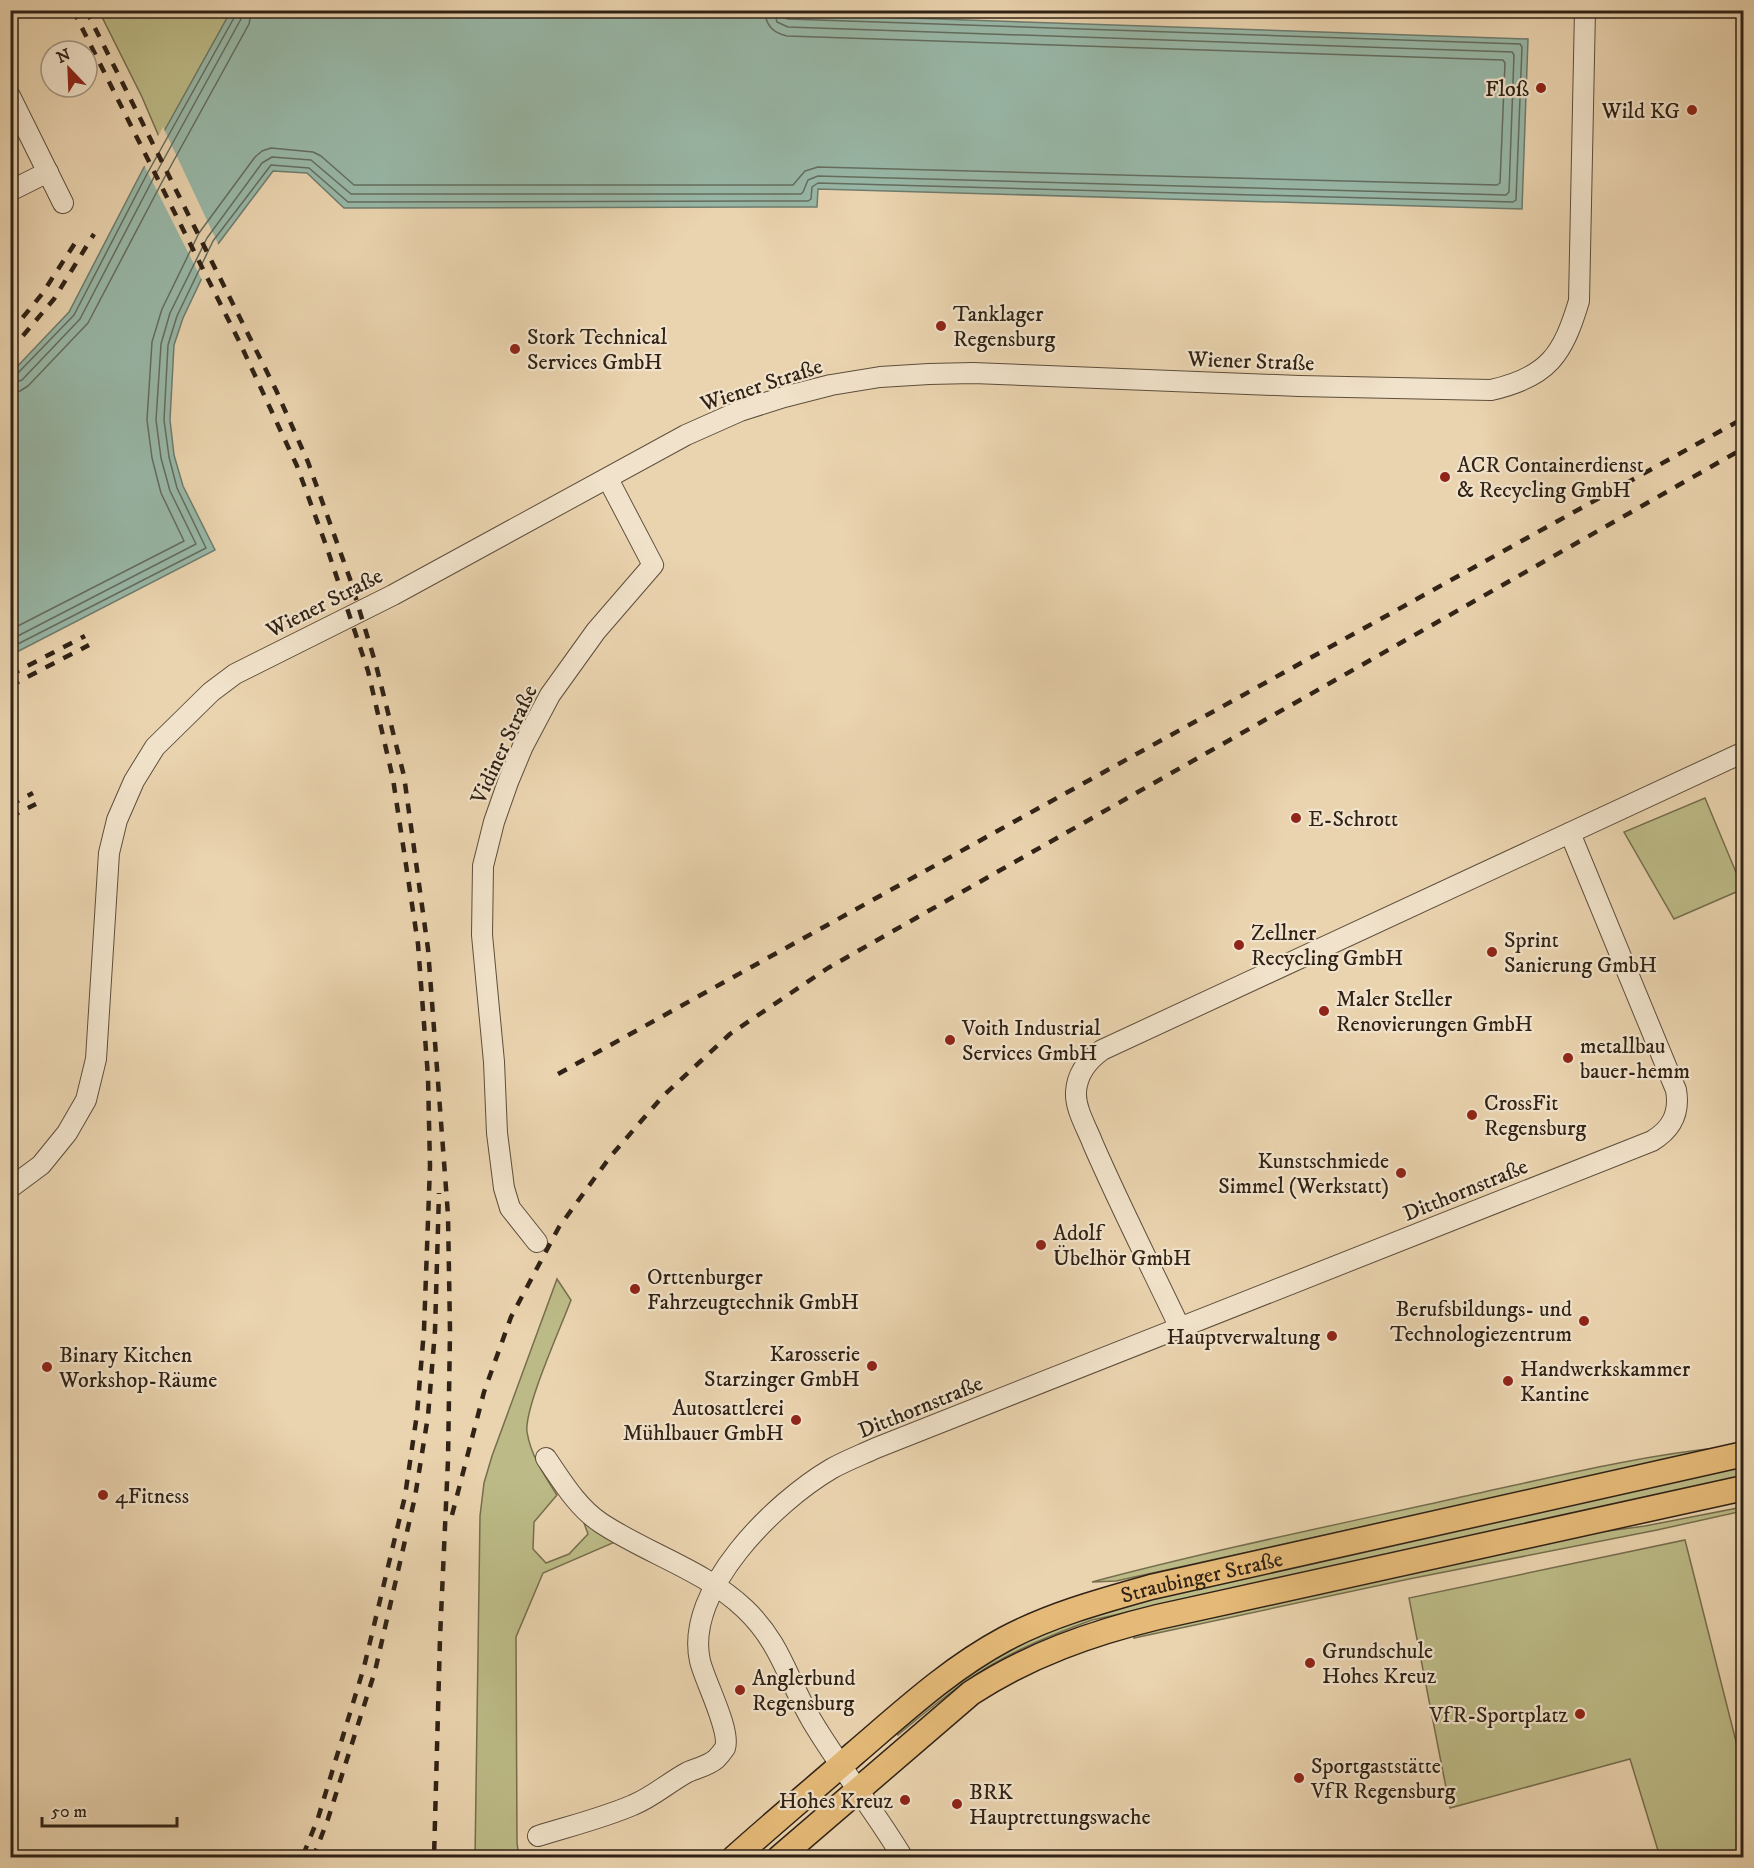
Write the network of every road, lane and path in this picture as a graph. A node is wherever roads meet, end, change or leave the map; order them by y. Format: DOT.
graph roads {
  1 [pos="1585,10"];
  2 [pos="10,96"];
  3 [pos="48,172"];
  4 [pos="10,191"];
  5 [pos="63,203"];
  6 [pos="608,479"];
  7 [pos="1743,752"];
  8 [pos="1570,833"];
  9 [pos="10,1188"];
  10 [pos="537,1242"];
  11 [pos="1180,1328"];
  12 [pos="1743,1454"];
  13 [pos="546,1458"];
  14 [pos="1743,1488"];
  15 [pos="716,1584"];
  16 [pos="841,1765"];
  17 [pos="858,1790"];
  18 [pos="538,1836"];
  19 [pos="734,1857"];
  20 [pos="779,1857"];
  21 [pos="903,1857"];
  1 -- 6 [label="street, Wiener Straße"];
  2 -- 3 [label="street"];
  3 -- 4 [label="street"];
  3 -- 5 [label="street"];
  6 -- 9 [label="street, Wiener Straße"];
  6 -- 10 [label="street, Vidiner Straße"];
  7 -- 8 [label="street"];
  8 -- 11 [label="street"];
  8 -- 11 [label="street, Ditthornstraße"];
  11 -- 15 [label="street, Ditthornstraße"];
  12 -- 16 [label="main road, Straubinger Straße"];
  13 -- 15 [label="street"];
  14 -- 17 [label="main road, Straubinger Straße"];
  15 -- 16 [label="street"];
  15 -- 18 [label="street, Ditthornstraße"];
  16 -- 17 [label="street"];
  16 -- 19 [label="main road, Straubinger Straße"];
  17 -- 20 [label="main road, Straubinger Straße"];
  17 -- 21 [label="street"];
}
